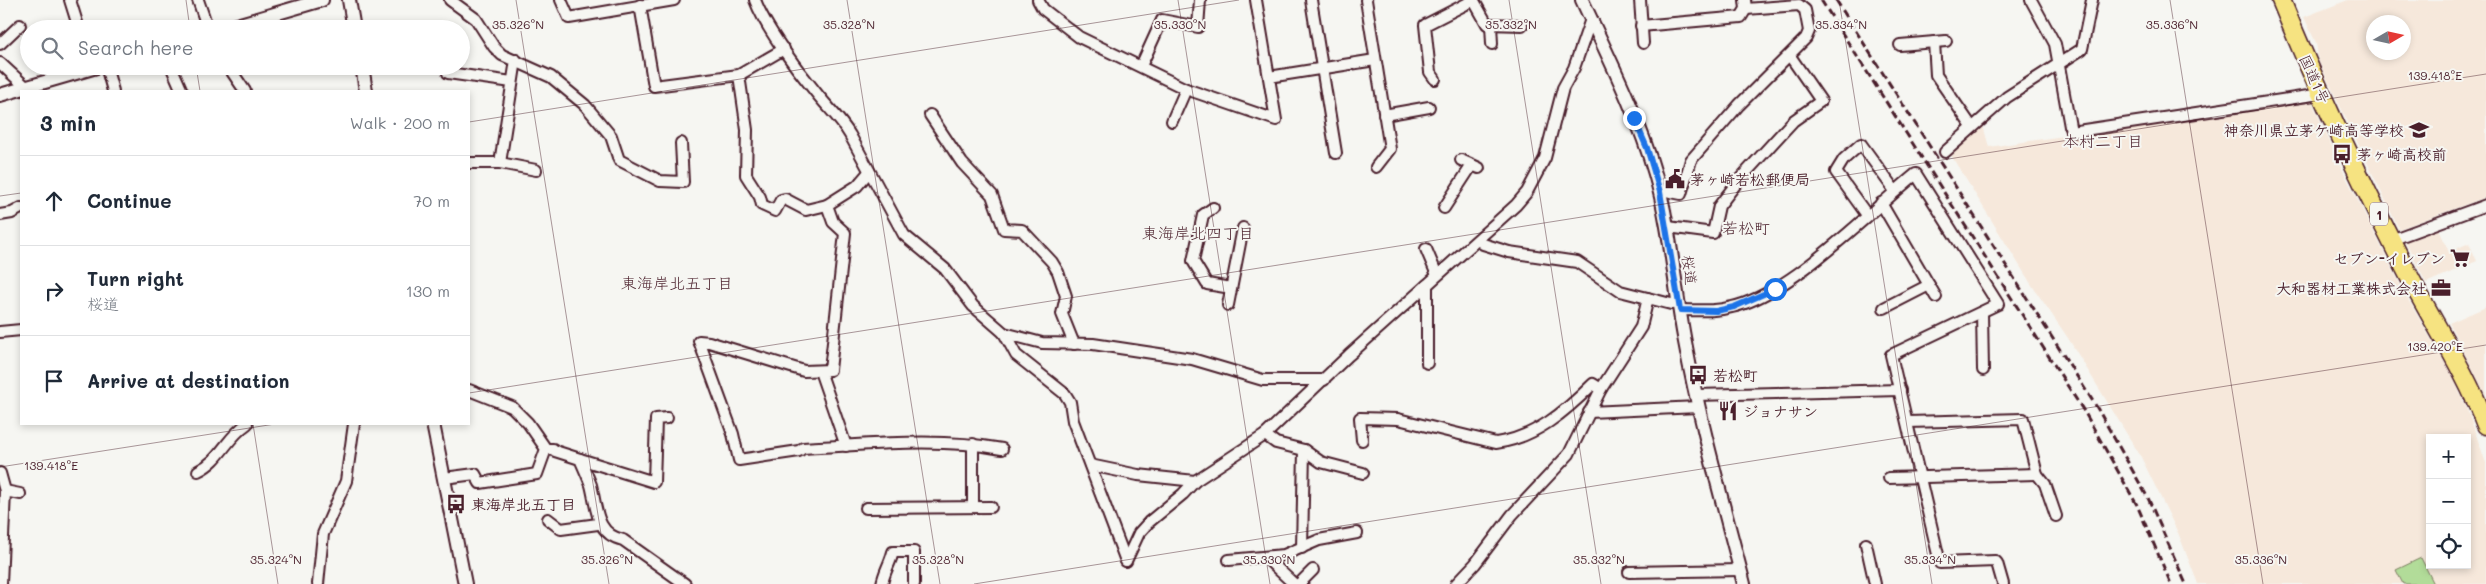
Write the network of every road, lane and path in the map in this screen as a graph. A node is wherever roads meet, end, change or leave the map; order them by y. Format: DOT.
graph roads {
  1 [pos="70,0"];
  2 [pos="198,0"];
  3 [pos="322,0"];
  4 [pos="349,0"];
  5 [pos="450,0"];
  6 [pos="561,0"];
  7 [pos="674,0"];
  8 [pos="755,0"];
  9 [pos="1038,0"];
  10 [pos="1200,0"];
  11 [pos="1256,0"];
  12 [pos="1311,0"];
  13 [pos="1366,0"];
  14 [pos="1582,0"];
  15 [pos="1640,0"];
  16 [pos="2031,0"];
  17 [pos="2092,0"];
  18 [pos="2280,0"];
  19 [pos="1474,1"];
  20 [pos="640,5"];
  21 [pos="1746,5"];
  22 [pos="1591,19"];
  23 [pos="77,20"];
  24 [pos="205,20"];
  25 [pos="253,20"];
  26 [pos="352,20"];
  27 [pos="1491,24"];
  28 [pos="20,25"];
  29 [pos="1522,25"];
  30 [pos="1641,26"];
  31 [pos="1946,41"];
  32 [pos="1934,42"];
  33 [pos="1643,43"];
  34 [pos="0,44"];
  35 [pos="1492,44"];
  36 [pos="1900,45"];
  37 [pos="784,49"];
  38 [pos="1790,56"];
  39 [pos="516,60"];
  40 [pos="1375,60"];
  41 [pos="0,64"];
  42 [pos="2060,64"];
  43 [pos="1141,66"];
  44 [pos="1322,69"];
  45 [pos="72,75"];
  46 [pos="109,75"];
  47 [pos="175,75"];
  48 [pos="234,75"];
  49 [pos="363,75"];
  50 [pos="462,75"];
  51 [pos="739,76"];
  52 [pos="1268,77"];
  53 [pos="1435,79"];
  54 [pos="512,82"];
  55 [pos="34,88"];
  56 [pos="1186,89"];
  57 [pos="113,90"];
  58 [pos="182,90"];
  59 [pos="245,90"];
  60 [pos="366,90"];
  61 [pos="20,91"];
  62 [pos="2321,94"];
  63 [pos="0,95"];
  64 [pos="1429,107"];
  65 [pos="930,115"];
  66 [pos="1384,115"];
  67 [pos="1172,121"];
  68 [pos="1972,127"];
  69 [pos="681,143"];
  70 [pos="1945,152"];
  71 [pos="1336,153"];
  72 [pos="1461,160"];
  73 [pos="470,163"];
  74 [pos="500,164"];
  75 [pos="1376,167"];
  76 [pos="536,170"];
  77 [pos="869,172"];
  78 [pos="1895,191"];
  79 [pos="1660,192"];
  80 [pos="1881,203"];
  81 [pos="827,205"];
  82 [pos="2486,205"];
  83 [pos="1213,208"];
  84 [pos="1444,208"];
  85 [pos="20,209"];
  86 [pos="0,215"];
  87 [pos="1867,215"];
  88 [pos="1668,227"];
  89 [pos="1243,228"];
  90 [pos="1479,240"];
  91 [pos="2391,240"];
  92 [pos="1426,249"];
  93 [pos="1437,275"];
  94 [pos="1427,285"];
  95 [pos="1929,285"];
  96 [pos="1231,288"];
  97 [pos="1936,297"];
  98 [pos="1648,298"];
  99 [pos="1228,305"];
  100 [pos="1679,306"];
  101 [pos="1884,308"];
  102 [pos="1982,312"];
  103 [pos="20,330"];
  104 [pos="0,332"];
  105 [pos="1004,333"];
  106 [pos="1074,344"];
  107 [pos="1427,363"];
  108 [pos="1983,370"];
  109 [pos="820,371"];
  110 [pos="1324,380"];
  111 [pos="1601,389"];
  112 [pos="470,390"];
  113 [pos="1900,390"];
  114 [pos="1697,401"];
  115 [pos="1590,412"];
  116 [pos="667,418"];
  117 [pos="1908,422"];
  118 [pos="246,425"];
  119 [pos="354,425"];
  120 [pos="433,425"];
  121 [pos="2486,425"];
  122 [pos="1265,435"];
  123 [pos="1362,440"];
  124 [pos="973,444"];
  125 [pos="846,446"];
  126 [pos="546,449"];
  127 [pos="1002,449"];
  128 [pos="1304,450"];
  129 [pos="580,459"];
  130 [pos="1090,464"];
  131 [pos="198,470"];
  132 [pos="1363,473"];
  133 [pos="2037,474"];
  134 [pos="1,477"];
  135 [pos="1920,477"];
  136 [pos="444,478"];
  137 [pos="1888,478"];
  138 [pos="1195,481"];
  139 [pos="5,491"];
  140 [pos="20,494"];
  141 [pos="973,507"];
  142 [pos="991,507"];
  143 [pos="866,508"];
  144 [pos="2056,516"];
  145 [pos="548,520"];
  146 [pos="598,524"];
  147 [pos="1357,533"];
  148 [pos="1866,544"];
  149 [pos="1,547"];
  150 [pos="1302,548"];
  151 [pos="1265,557"];
  152 [pos="1229,560"];
  153 [pos="1313,570"];
  154 [pos="1740,570"];
  155 [pos="1629,572"];
  156 [pos="1,584"];
  157 [pos="318,584"];
  158 [pos="465,584"];
  159 [pos="685,584"];
  160 [pos="882,584"];
  161 [pos="914,584"];
  162 [pos="1294,584"];
  163 [pos="1300,584"];
  164 [pos="1456,584"];
  165 [pos="1744,584"];
  166 [pos="1875,584"];
  167 [pos="2003,584"];
  1 -- 23 [label="street"];
  2 -- 24 [label="street"];
  3 -- 25 [label="street"];
  4 -- 26 [label="street"];
  5 -- 39 [label="street"];
  6 -- 20 [label="street"];
  7 -- 20 [label="street"];
  8 -- 37 [label="street"];
  9 -- 43 [label="street"];
  10 -- 43 [label="street"];
  11 -- 52 [label="street"];
  12 -- 44 [label="street"];
  13 -- 40 [label="street"];
  14 -- 22 [label="street, 桜道"];
  15 -- 30 [label="street"];
  16 -- 42 [label="street"];
  17 -- 42 [label="street"];
  18 -- 62 [label="highway, 国道1号 / 1"];
  19 -- 27 [label="street"];
  19 -- 53 [label="street"];
  20 -- 51 [label="street"];
  21 -- 30 [label="street"];
  21 -- 38 [label="street"];
  22 -- 79 [label="street, 桜道"];
  22 -- 90 [label="street"];
  27 -- 29 [label="street"];
  27 -- 35 [label="street"];
  28 -- 34 [label="street"];
  30 -- 33 [label="street"];
  31 -- 32 [label="street"];
  32 -- 36 [label="street"];
  32 -- 68 [label="street"];
  37 -- 51 [label="street"];
  37 -- 77 [label="street"];
  38 -- 79 [label="street"];
  38 -- 88 [label="street"];
  39 -- 54 [label="street"];
  39 -- 69 [label="street"];
  40 -- 44 [label="street"];
  40 -- 66 [label="street"];
  41 -- 55 [label="street"];
  42 -- 62 [label="street"];
  42 -- 68 [label="street"];
  43 -- 56 [label="street"];
  44 -- 52 [label="street"];
  44 -- 71 [label="street"];
  45 -- 55 [label="street"];
  46 -- 57 [label="street"];
  47 -- 58 [label="street"];
  48 -- 59 [label="street"];
  49 -- 60 [label="street"];
  50 -- 54 [label="street"];
  51 -- 81 [label="street"];
  52 -- 56 [label="street"];
  54 -- 74 [label="street"];
  56 -- 67 [label="street"];
  61 -- 63 [label="street"];
  62 -- 91 [label="highway, 国道1号 / 1"];
  64 -- 66 [label="street"];
  65 -- 106 [label="street"];
  66 -- 75 [label="street"];
  68 -- 70 [label="street"];
  72 -- 84 [label="street"];
  73 -- 74 [label="street"];
  74 -- 76 [label="street"];
  77 -- 81 [label="street"];
  77 -- 105 [label="street"];
  78 -- 80 [label="street"];
  78 -- 87 [label="street"];
  78 -- 102 [label="street"];
  79 -- 88 [label="street, 桜道"];
  80 -- 87 [label="street"];
  80 -- 95 [label="street"];
  81 -- 109 [label="street"];
  82 -- 91 [label="street"];
  83 -- 96 [label="street"];
  85 -- 86 [label="street"];
  87 -- 100 [label="street"];
  88 -- 100 [label="street, 桜道"];
  89 -- 96 [label="street"];
  90 -- 93 [label="street"];
  90 -- 98 [label="street"];
  91 -- 121 [label="highway, 国道1号 / 1"];
  92 -- 93 [label="street"];
  93 -- 94 [label="street"];
  94 -- 107 [label="street"];
  94 -- 110 [label="street"];
  95 -- 97 [label="street"];
  95 -- 101 [label="street"];
  96 -- 99 [label="street"];
  98 -- 100 [label="street"];
  98 -- 111 [label="street"];
  100 -- 114 [label="street, 桜道"];
  102 -- 108 [label="street"];
  102 -- 113 [label="street"];
  103 -- 104 [label="street"];
  105 -- 106 [label="street"];
  105 -- 130 [label="street"];
  106 -- 110 [label="street"];
  109 -- 125 [label="street"];
  109 -- 125 [label="street"];
  110 -- 122 [label="street"];
  111 -- 115 [label="street"];
  111 -- 123 [label="street"];
  112 -- 126 [label="street"];
  113 -- 114 [label="street"];
  113 -- 117 [label="street"];
  114 -- 115 [label="street"];
  114 -- 154 [label="street, 桜道"];
  115 -- 164 [label="street"];
  116 -- 129 [label="street"];
  117 -- 133 [label="street"];
  117 -- 135 [label="street"];
  118 -- 131 [label="street"];
  119 -- 157 [label="street"];
  120 -- 136 [label="street"];
  122 -- 128 [label="street"];
  122 -- 138 [label="street"];
  124 -- 125 [label="street"];
  124 -- 127 [label="street"];
  124 -- 141 [label="street"];
  126 -- 129 [label="street"];
  126 -- 136 [label="street"];
  128 -- 132 [label="street"];
  128 -- 150 [label="street"];
  129 -- 146 [label="street"];
  130 -- 138 [label="street"];
  130 -- 138 [label="street"];
  133 -- 135 [label="street"];
  133 -- 144 [label="street"];
  134 -- 139 [label="street"];
  135 -- 137 [label="street"];
  135 -- 167 [label="street"];
  136 -- 158 [label="street"];
  139 -- 140 [label="street"];
  139 -- 149 [label="street"];
  141 -- 142 [label="street"];
  141 -- 143 [label="street"];
  145 -- 146 [label="street"];
  146 -- 159 [label="street"];
  147 -- 150 [label="street"];
  148 -- 166 [label="street"];
  149 -- 156 [label="street"];
  150 -- 151 [label="street"];
  151 -- 152 [label="street"];
  151 -- 162 [label="street"];
  153 -- 163 [label="street"];
  154 -- 155 [label="street"];
  154 -- 165 [label="street, 桜道"];
  160 -- 161 [label="street"];
}
